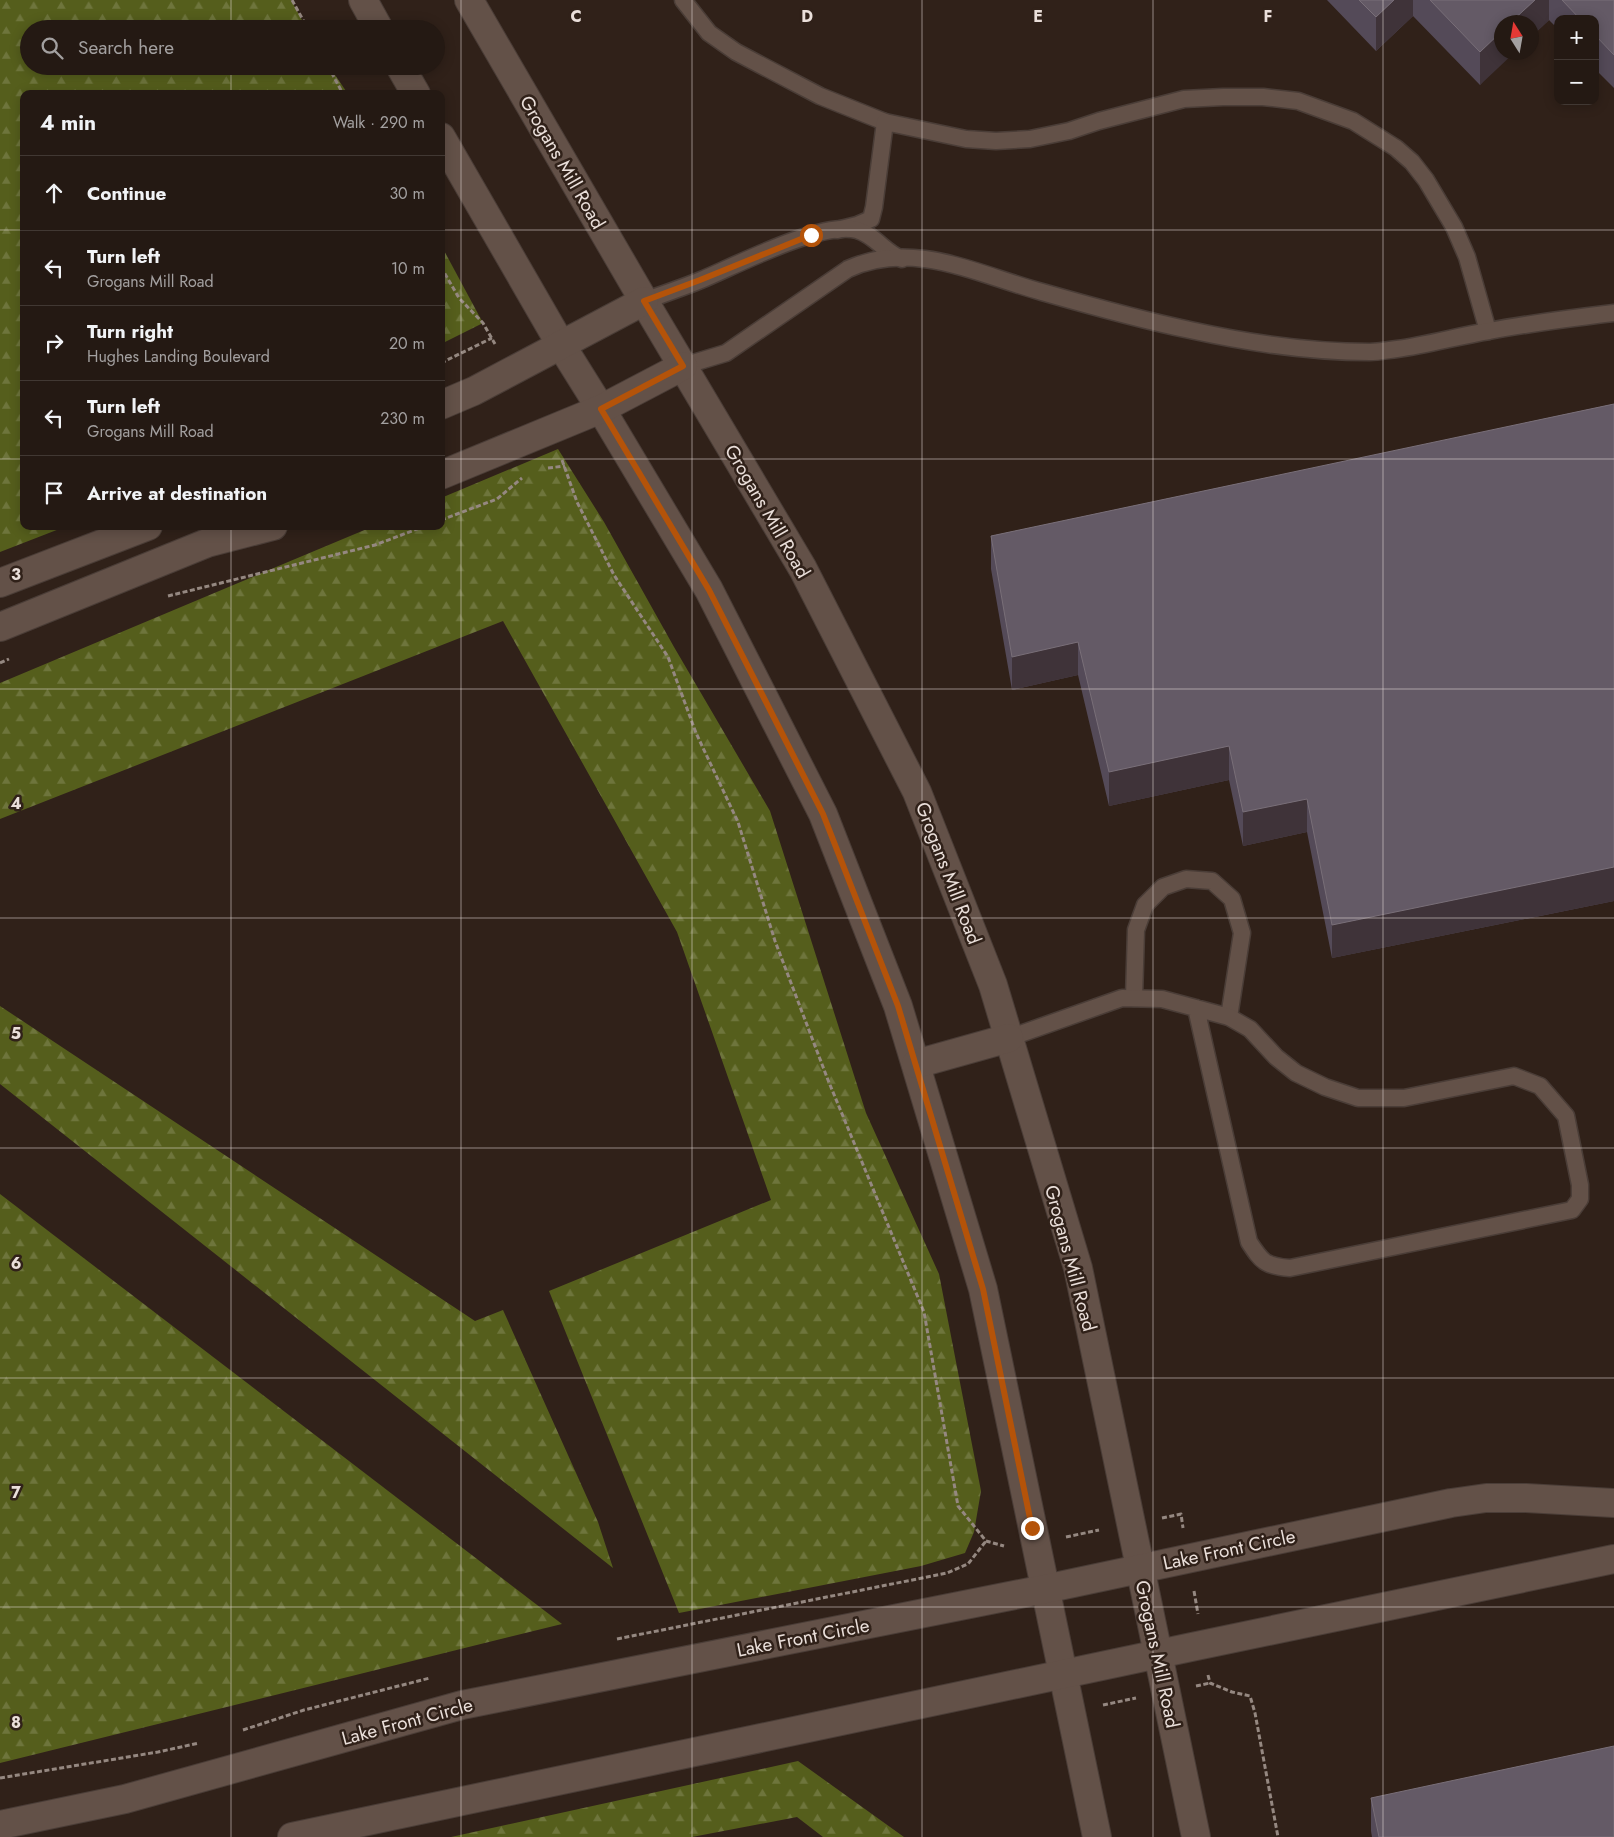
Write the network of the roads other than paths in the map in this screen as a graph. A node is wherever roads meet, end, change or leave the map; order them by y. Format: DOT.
graph roads {
  1 [pos="363,0"];
  2 [pos="469,0"];
  3 [pos="683,0"];
  4 [pos="374,20"];
  5 [pos="405,75"];
  6 [pos="414,90"];
  7 [pos="885,122"];
  8 [pos="445,144"];
  9 [pos="837,230"];
  10 [pos="902,259"];
  11 [pos="644,301"];
  12 [pos="1614,313"];
  13 [pos="1488,331"];
  14 [pos="561,345"];
  15 [pos="683,366"];
  16 [pos="445,403"];
  17 [pos="601,409"];
  18 [pos="445,473"];
  19 [pos="138,530"];
  20 [pos="257,530"];
  21 [pos="0,583"];
  22 [pos="0,627"];
  23 [pos="1134,998"];
  24 [pos="1196,1008"];
  25 [pos="1229,1017"];
  26 [pos="1009,1038"];
  27 [pos="916,1064"];
  28 [pos="1614,1503"];
  29 [pos="1614,1559"];
  30 [pos="1140,1567"];
  31 [pos="1033,1591"];
  32 [pos="1157,1654"];
  33 [pos="1063,1675"];
  34 [pos="0,1825"];
  35 [pos="292,1837"];
  36 [pos="1097,1837"];
  37 [pos="1196,1837"];
  1 -- 4 [label="main road"];
  2 -- 11 [label="main road, Grogans Mill Road"];
  3 -- 7 [label="lane"];
  5 -- 6 [label="main road"];
  7 -- 9 [label="lane"];
  7 -- 13 [label="lane"];
  8 -- 14 [label="main road"];
  9 -- 10 [label="lane"];
  9 -- 11 [label="lane"];
  10 -- 13 [label="lane"];
  10 -- 15 [label="lane"];
  11 -- 14 [label="main road"];
  11 -- 15 [label="main road, Grogans Mill Road"];
  12 -- 13 [label="lane"];
  14 -- 16 [label="main road"];
  14 -- 17 [label="main road"];
  15 -- 17 [label="main road"];
  15 -- 26 [label="main road, Grogans Mill Road"];
  17 -- 18 [label="main road"];
  17 -- 27 [label="main road"];
  19 -- 21 [label="main road"];
  20 -- 22 [label="main road"];
  23 -- 24 [label="lane"];
  23 -- 25 [label="lane"];
  23 -- 26 [label="lane"];
  24 -- 25 [label="lane"];
  24 -- 25 [label="lane"];
  26 -- 27 [label="main road"];
  26 -- 30 [label="main road, Grogans Mill Road"];
  27 -- 31 [label="main road"];
  28 -- 30 [label="main road, Lake Front Circle"];
  29 -- 32 [label="main road"];
  30 -- 31 [label="main road, Lake Front Circle"];
  30 -- 32 [label="main road, Grogans Mill Road"];
  31 -- 33 [label="main road"];
  31 -- 34 [label="main road, Lake Front Circle"];
  32 -- 33 [label="main road"];
  32 -- 37 [label="main road, Grogans Mill Road"];
  33 -- 35 [label="main road"];
  33 -- 36 [label="main road"];
}
